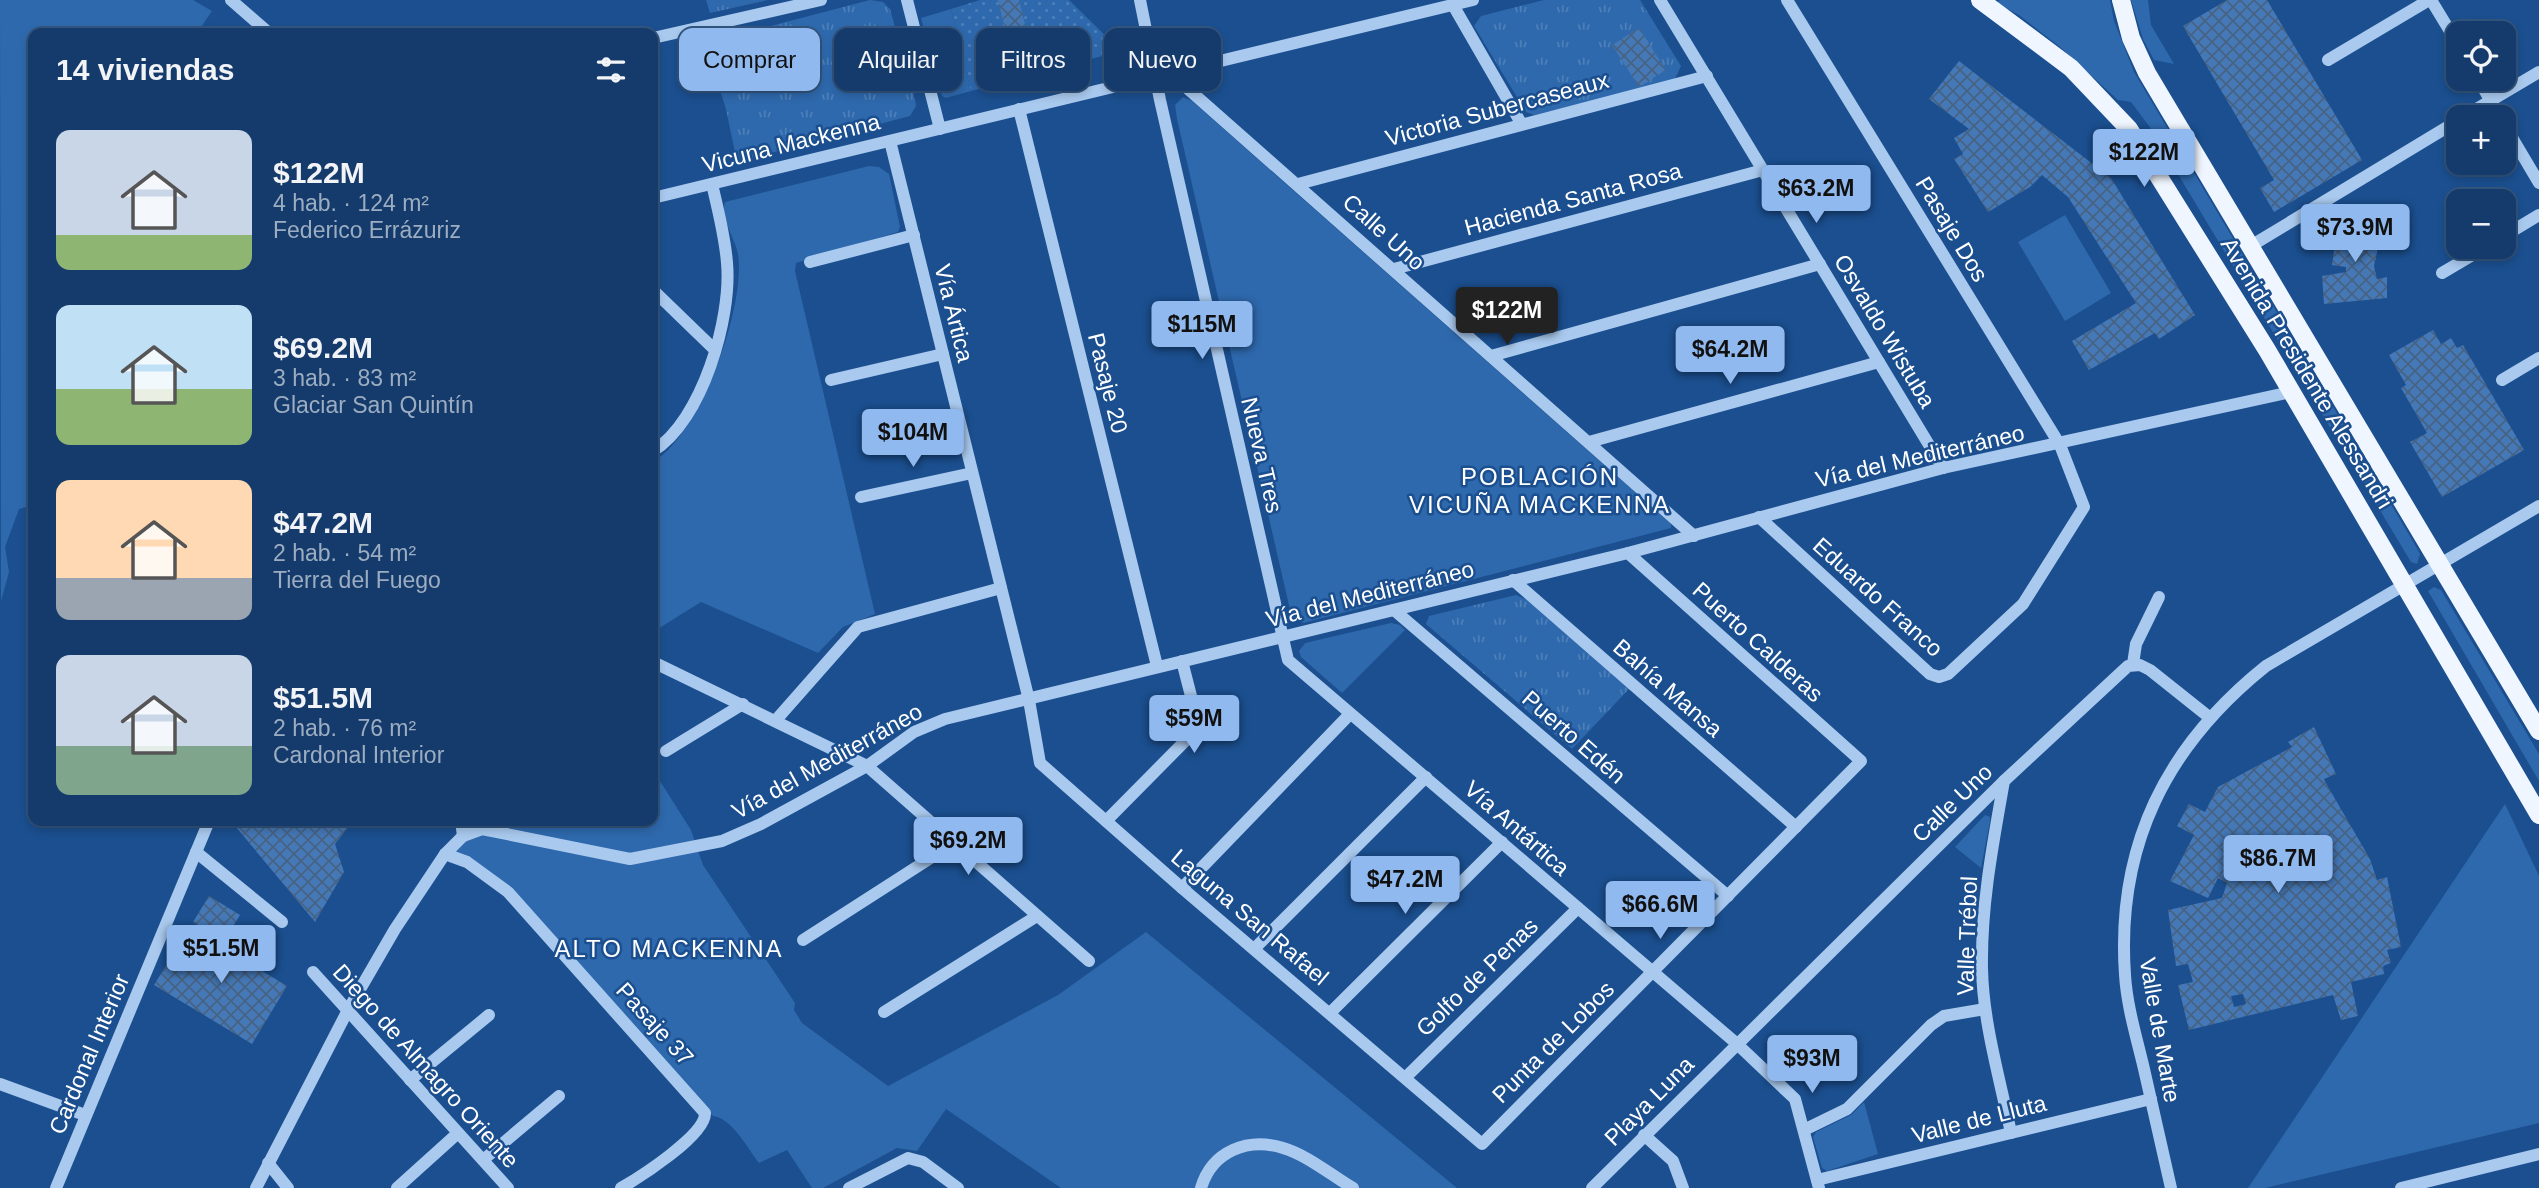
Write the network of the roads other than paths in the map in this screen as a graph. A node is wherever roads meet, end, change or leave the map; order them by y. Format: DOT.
graph roads {
  1 [pos="231,0"];
  2 [pos="821,0"];
  3 [pos="907,0"];
  4 [pos="1140,0"];
  5 [pos="1473,0"];
  6 [pos="1660,0"];
  7 [pos="1787,0"];
  8 [pos="1980,0"];
  9 [pos="2121,0"];
  10 [pos="2430,0"];
  11 [pos="1453,5"];
  12 [pos="2446,25"];
  13 [pos="263,28"];
  14 [pos="1145,28"];
  15 [pos="658,37"];
  16 [pos="2328,60"];
  17 [pos="1221,61"];
  18 [pos="2539,72"];
  19 [pos="1707,76"];
  20 [pos="1104,89"];
  21 [pos="1157,91"];
  22 [pos="1191,91"];
  23 [pos="2485,91"];
  24 [pos="2491,100"];
  25 [pos="2483,105"];
  26 [pos="2494,105"];
  27 [pos="1019,109"];
  28 [pos="1521,124"];
  29 [pos="2446,128"];
  30 [pos="940,129"];
  31 [pos="890,141"];
  32 [pos="2516,144"];
  33 [pos="1763,170"];
  34 [pos="2539,183"];
  35 [pos="712,184"];
  36 [pos="1298,184"];
  37 [pos="658,197"];
  38 [pos="2539,215"];
  39 [pos="2516,229"];
  40 [pos="914,235"];
  41 [pos="2249,247"];
  42 [pos="2466,259"];
  43 [pos="810,262"];
  44 [pos="1820,264"];
  45 [pos="1394,269"];
  46 [pos="2442,273"];
  47 [pos="658,295"];
  48 [pos="715,350"];
  49 [pos="943,354"];
  50 [pos="1492,356"];
  51 [pos="2539,358"];
  52 [pos="1879,362"];
  53 [pos="831,380"];
  54 [pos="2502,380"];
  55 [pos="2291,392"];
  56 [pos="1589,442"];
  57 [pos="2060,445"];
  58 [pos="658,448"];
  59 [pos="1943,468"];
  60 [pos="972,473"];
  61 [pos="861,497"];
  62 [pos="2539,506"];
  63 [pos="1759,517"];
  64 [pos="1694,536"];
  65 [pos="1628,553"];
  66 [pos="2441,564"];
  67 [pos="1513,580"];
  68 [pos="2406,584"];
  69 [pos="1001,588"];
  70 [pos="2159,597"];
  71 [pos="1394,610"];
  72 [pos="1282,638"];
  73 [pos="1182,661"];
  74 [pos="658,664"];
  75 [pos="2133,664"];
  76 [pos="1157,666"];
  77 [pos="1029,700"];
  78 [pos="743,704"];
  79 [pos="1350,714"];
  80 [pos="2209,718"];
  81 [pos="776,720"];
  82 [pos="2539,732"];
  83 [pos="666,751"];
  84 [pos="1861,761"];
  85 [pos="867,766"];
  86 [pos="1426,777"];
  87 [pos="2004,781"];
  88 [pos="2539,815"];
  89 [pos="1106,821"];
  90 [pos="207,826"];
  91 [pos="461,826"];
  92 [pos="1796,827"];
  93 [pos="463,836"];
  94 [pos="1502,842"];
  95 [pos="954,843"];
  96 [pos="196,852"];
  97 [pos="444,853"];
  98 [pos="1182,888"];
  99 [pos="1728,896"];
  100 [pos="1578,908"];
  101 [pos="1037,916"];
  102 [pos="282,922"];
  103 [pos="803,940"];
  104 [pos="1254,949"];
  105 [pos="1088,961"];
  106 [pos="313,972"];
  107 [pos="1652,973"];
  108 [pos="1985,1009"];
  109 [pos="348,1010"];
  110 [pos="884,1012"];
  111 [pos="1330,1013"];
  112 [pos="489,1015"];
  113 [pos="1736,1043"];
  114 [pos="1406,1077"];
  115 [pos="410,1080"];
  116 [pos="0,1084"];
  117 [pos="559,1096"];
  118 [pos="2151,1099"];
  119 [pos="85,1115"];
  120 [pos="1806,1129"];
  121 [pos="458,1133"];
  122 [pos="2011,1133"];
  123 [pos="1644,1135"];
  124 [pos="1482,1143"];
  125 [pos="2539,1154"];
  126 [pos="483,1160"];
  127 [pos="268,1163"];
  128 [pos="1818,1184"];
  129 [pos="56,1188"];
  130 [pos="256,1188"];
  131 [pos="288,1188"];
  132 [pos="397,1188"];
  133 [pos="508,1188"];
  134 [pos="621,1188"];
  135 [pos="849,1188"];
  136 [pos="958,1188"];
  137 [pos="1201,1188"];
  138 [pos="1353,1188"];
  139 [pos="1592,1188"];
  140 [pos="1683,1188"];
  141 [pos="2171,1188"];
  142 [pos="2401,1188"];
  1 -- 13 [label="street"];
  2 -- 15 [label="street"];
  3 -- 30 [label="street"];
  4 -- 14 [label="street"];
  5 -- 11 [label="street, Vicuna Mackenna"];
  6 -- 19 [label="street, Osvaldo Wistuba"];
  7 -- 57 [label="street, Pasaje Dos"];
  8 -- 55 [label="main road, Avenida Presidente Alessandri"];
  9 -- 41 [label="main road, Avenida Presidente Alessandri"];
  10 -- 12 [label="street"];
  10 -- 16 [label="street"];
  11 -- 17 [label="street, Vicuna Mackenna"];
  11 -- 28 [label="street"];
  18 -- 24 [label="street"];
  19 -- 28 [label="street, Victoria Subercaseaux"];
  19 -- 33 [label="street, Osvaldo Wistuba"];
  20 -- 27 [label="street, Vicuna Mackenna"];
  21 -- 72 [label="street, Nueva Tres"];
  22 -- 36 [label="street, Calle Uno"];
  23 -- 24 [label="street"];
  24 -- 25 [label="street"];
  24 -- 26 [label="street"];
  27 -- 30 [label="street, Vicuna Mackenna"];
  27 -- 76 [label="street, Pasaje 20"];
  28 -- 36 [label="street, Victoria Subercaseaux"];
  29 -- 41 [label="street"];
  30 -- 31 [label="street, Vicuna Mackenna"];
  31 -- 35 [label="street, Vicuna Mackenna"];
  31 -- 40 [label="street, Vía Ártica"];
  32 -- 34 [label="street"];
  33 -- 44 [label="street, Osvaldo Wistuba"];
  33 -- 45 [label="street, Hacienda Santa Rosa"];
  35 -- 37 [label="street, Vicuna Mackenna"];
  35 -- 48 [label="street"];
  36 -- 45 [label="street, Calle Uno"];
  38 -- 39 [label="street"];
  40 -- 43 [label="street"];
  40 -- 49 [label="street, Vía Ártica"];
  41 -- 66 [label="main road, Avenida Presidente Alessandri"];
  42 -- 46 [label="street"];
  44 -- 50 [label="street"];
  44 -- 52 [label="street, Osvaldo Wistuba"];
  45 -- 50 [label="street, Calle Uno"];
  47 -- 48 [label="street"];
  48 -- 58 [label="street"];
  49 -- 53 [label="street"];
  49 -- 60 [label="street, Vía Ártica"];
  50 -- 56 [label="street, Calle Uno"];
  51 -- 54 [label="street"];
  52 -- 56 [label="street"];
  52 -- 59 [label="street, Osvaldo Wistuba"];
  55 -- 57 [label="street, Vía del Mediterráneo"];
  55 -- 68 [label="main road, Avenida Presidente Alessandri"];
  56 -- 64 [label="street, Calle Uno"];
  57 -- 59 [label="street, Vía del Mediterráneo"];
  57 -- 63 [label="street, Eduardo Franco"];
  59 -- 63 [label="street, Vía del Mediterráneo"];
  60 -- 61 [label="street"];
  60 -- 69 [label="street, Vía Ártica"];
  62 -- 66 [label="street, Valle de Marte"];
  63 -- 64 [label="street, Vía del Mediterráneo"];
  64 -- 65 [label="street, Vía del Mediterráneo"];
  65 -- 67 [label="street, Vía del Mediterráneo"];
  65 -- 84 [label="street, Puerto Calderas"];
  66 -- 68 [label="street, Valle de Marte"];
  66 -- 82 [label="main road, Avenida Presidente Alessandri"];
  67 -- 71 [label="street, Vía del Mediterráneo"];
  67 -- 92 [label="street, Bahía Mansa"];
  68 -- 80 [label="street, Valle de Marte"];
  68 -- 88 [label="main road, Avenida Presidente Alessandri"];
  69 -- 77 [label="street, Vía Ártica"];
  69 -- 81 [label="street"];
  70 -- 75 [label="street"];
  71 -- 72 [label="street, Vía del Mediterráneo"];
  71 -- 99 [label="street, Puerto Edén"];
  72 -- 73 [label="street, Vía del Mediterráneo"];
  72 -- 79 [label="street, Vía Antártica"];
  73 -- 76 [label="street, Vía del Mediterráneo"];
  73 -- 89 [label="street"];
  74 -- 78 [label="street"];
  75 -- 80 [label="street"];
  75 -- 87 [label="street, Calle Uno"];
  76 -- 77 [label="street, Vía del Mediterráneo"];
  77 -- 85 [label="street, Vía del Mediterráneo"];
  77 -- 89 [label="street, Laguna San Rafael"];
  78 -- 81 [label="street"];
  78 -- 83 [label="street"];
  79 -- 86 [label="street, Vía Antártica"];
  79 -- 98 [label="street"];
  80 -- 118 [label="street, Valle de Marte"];
  81 -- 85 [label="street"];
  84 -- 92 [label="street, Punta de Lobos"];
  85 -- 93 [label="street, Vía del Mediterráneo"];
  85 -- 95 [label="street"];
  86 -- 94 [label="street, Vía Antártica"];
  86 -- 104 [label="street"];
  87 -- 108 [label="street, Valle Trébol"];
  87 -- 113 [label="street, Calle Uno"];
  89 -- 98 [label="street, Laguna San Rafael"];
  90 -- 96 [label="street, Cardonal Interior"];
  91 -- 93 [label="street"];
  92 -- 99 [label="street, Punta de Lobos"];
  93 -- 97 [label="street"];
  94 -- 100 [label="street, Vía Antártica"];
  94 -- 111 [label="street"];
  95 -- 101 [label="street"];
  95 -- 103 [label="street"];
  96 -- 102 [label="street"];
  96 -- 119 [label="street, Cardonal Interior"];
  97 -- 109 [label="street"];
  97 -- 134 [label="street, Pasaje 37"];
  98 -- 104 [label="street, Laguna San Rafael"];
  99 -- 107 [label="street, Punta de Lobos"];
  100 -- 107 [label="street, Vía Antártica"];
  100 -- 114 [label="street, Golfo de Penas"];
  101 -- 105 [label="street"];
  101 -- 110 [label="street"];
  104 -- 111 [label="street, Laguna San Rafael"];
  106 -- 109 [label="street, Diego de Almagro Oriente"];
  107 -- 113 [label="street, Vía Antártica"];
  107 -- 124 [label="street, Punta de Lobos"];
  108 -- 120 [label="street"];
  108 -- 122 [label="street, Valle Trébol"];
  109 -- 115 [label="street, Diego de Almagro Oriente"];
  109 -- 127 [label="street"];
  111 -- 114 [label="street, Laguna San Rafael"];
  112 -- 115 [label="street"];
  113 -- 120 [label="street, Vía Antártica"];
  113 -- 123 [label="street, Playa Luna"];
  114 -- 124 [label="street, Laguna San Rafael"];
  115 -- 121 [label="street, Diego de Almagro Oriente"];
  116 -- 119 [label="street"];
  117 -- 126 [label="street"];
  118 -- 122 [label="street, Valle de Lluta"];
  118 -- 141 [label="street, Valle de Marte"];
  119 -- 129 [label="street, Cardonal Interior"];
  120 -- 128 [label="street, Vía Antártica"];
  121 -- 126 [label="street, Diego de Almagro Oriente"];
  121 -- 132 [label="street"];
  122 -- 128 [label="street, Valle de Lluta"];
  123 -- 139 [label="street, Playa Luna"];
  123 -- 140 [label="street"];
  125 -- 142 [label="street"];
  126 -- 133 [label="street, Diego de Almagro Oriente"];
  127 -- 130 [label="street"];
  127 -- 131 [label="street"];
  135 -- 136 [label="street"];
  137 -- 138 [label="street"];
}
